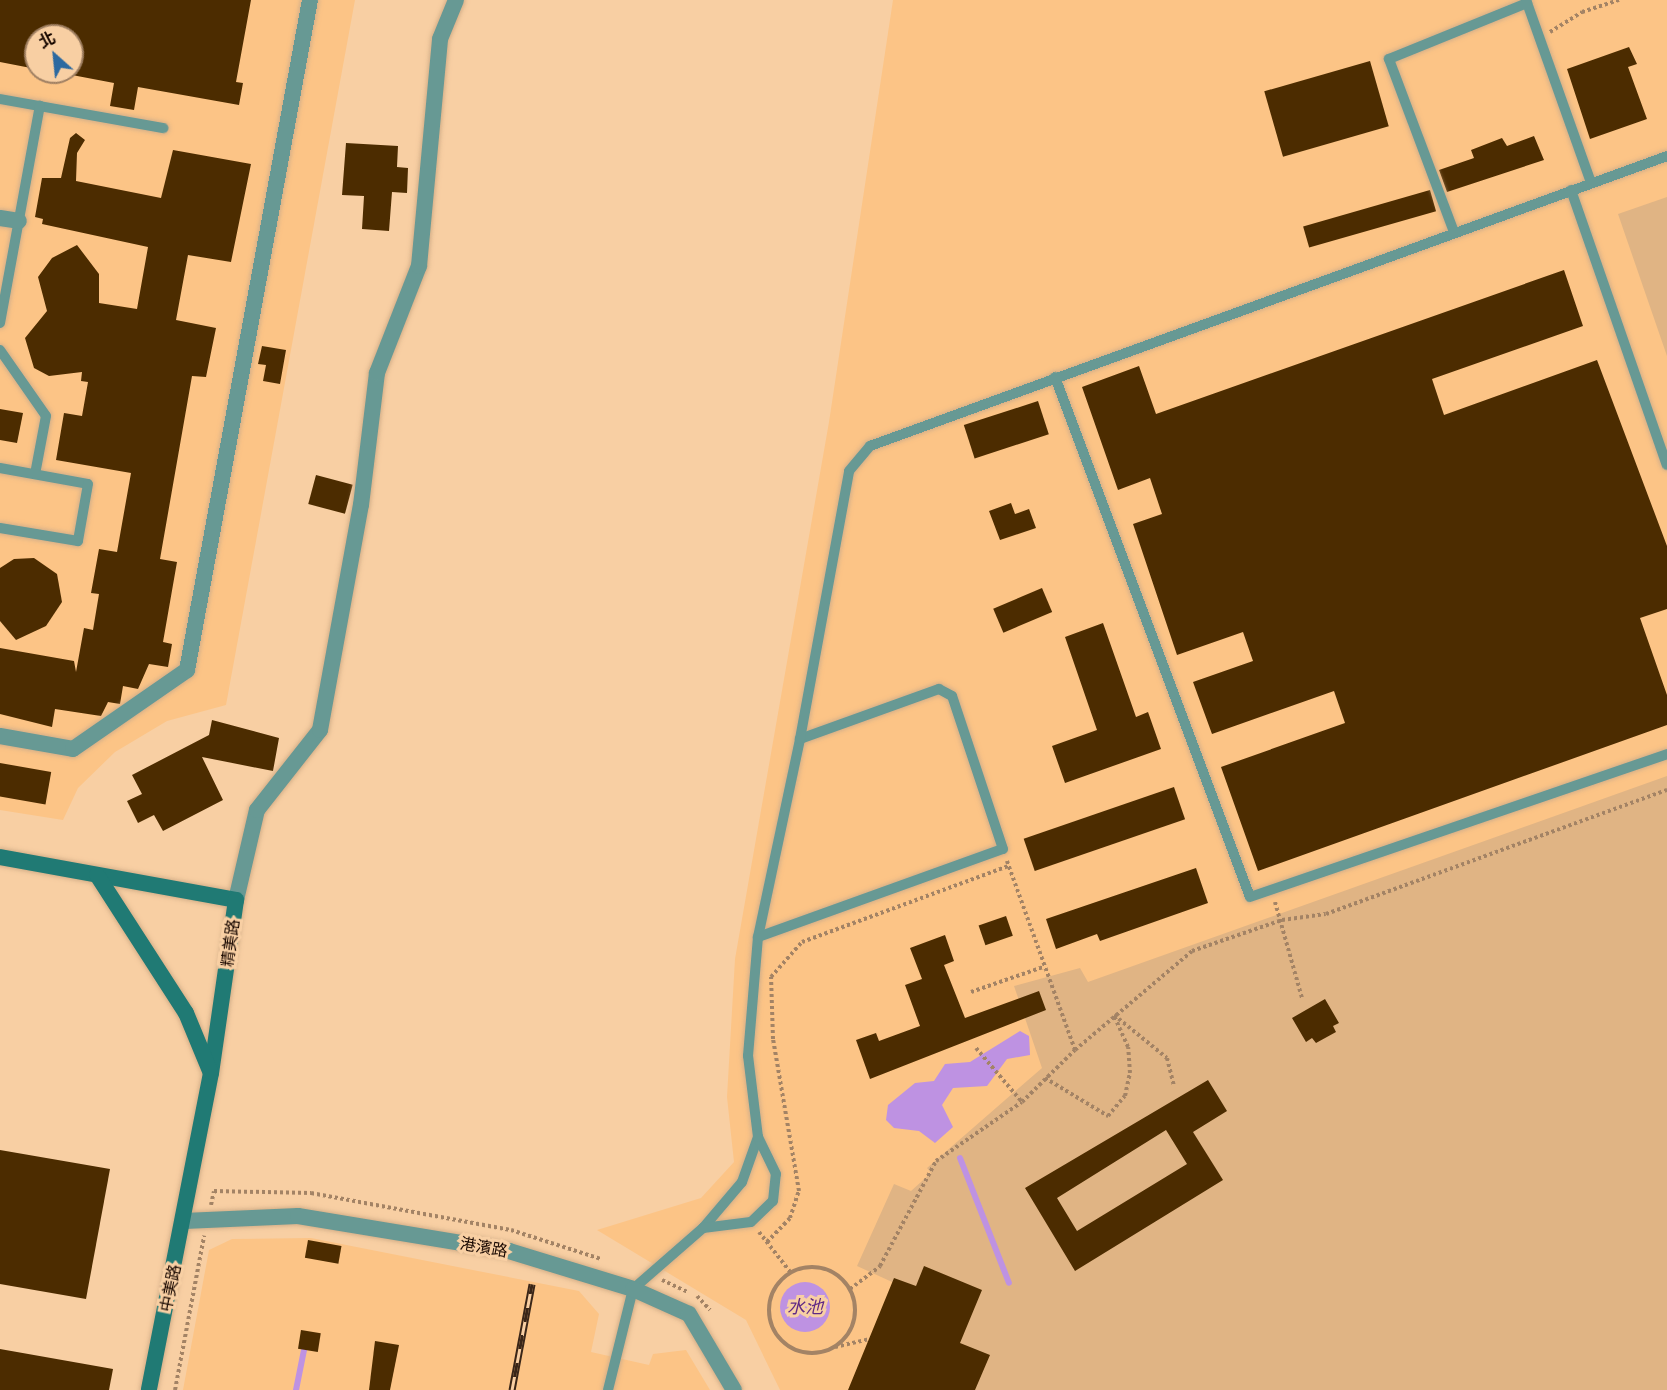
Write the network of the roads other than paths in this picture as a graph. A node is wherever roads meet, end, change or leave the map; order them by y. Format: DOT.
graph roads {
  1 [pos="310,0"];
  2 [pos="456,0"];
  3 [pos="1526,2"];
  4 [pos="0,99"];
  5 [pos="40,106"];
  6 [pos="163,128"];
  7 [pos="1667,156"];
  8 [pos="1591,183"];
  9 [pos="1571,190"];
  10 [pos="0,218"];
  11 [pos="19,221"];
  12 [pos="1454,232"];
  13 [pos="0,323"];
  14 [pos="0,350"];
  15 [pos="1055,377"];
  16 [pos="1667,465"];
  17 [pos="0,468"];
  18 [pos="35,474"];
  19 [pos="0,528"];
  20 [pos="0,736"];
  21 [pos="800,739"];
  22 [pos="1667,753"];
  23 [pos="0,857"];
  24 [pos="98,875"];
  25 [pos="236,900"];
  26 [pos="758,937"];
  27 [pos="211,1073"];
  28 [pos="758,1137"];
  29 [pos="190,1187"];
  30 [pos="184,1221"];
  31 [pos="703,1228"];
  32 [pos="633,1289"];
  33 [pos="148,1390"];
  34 [pos="608,1390"];
  35 [pos="734,1390"];
  1 -- 20 [label="street"];
  2 -- 25 [label="street"];
  3 -- 8 [label="lane"];
  3 -- 12 [label="lane"];
  4 -- 5 [label="lane"];
  5 -- 6 [label="lane"];
  5 -- 11 [label="lane"];
  7 -- 8 [label="lane"];
  8 -- 9 [label="lane"];
  9 -- 12 [label="lane"];
  9 -- 16 [label="lane"];
  10 -- 11 [label="street"];
  11 -- 13 [label="lane"];
  12 -- 15 [label="lane"];
  14 -- 18 [label="lane"];
  15 -- 21 [label="lane"];
  15 -- 22 [label="lane"];
  17 -- 18 [label="lane"];
  18 -- 19 [label="lane"];
  21 -- 26 [label="lane"];
  21 -- 26 [label="lane"];
  23 -- 24 [label="main road, 精美路"];
  24 -- 25 [label="main road, 精美路"];
  24 -- 27 [label="main road"];
  25 -- 27 [label="main road, 精美路"];
  26 -- 28 [label="lane"];
  27 -- 29 [label="main road, 精美路"];
  28 -- 31 [label="lane"];
  28 -- 31 [label="lane"];
  29 -- 30 [label="main road, 中美路"];
  30 -- 32 [label="street, 港濱路"];
  30 -- 33 [label="main road, 中美路"];
  31 -- 32 [label="lane"];
  32 -- 34 [label="lane"];
  32 -- 35 [label="street, 港濱路"];
}
